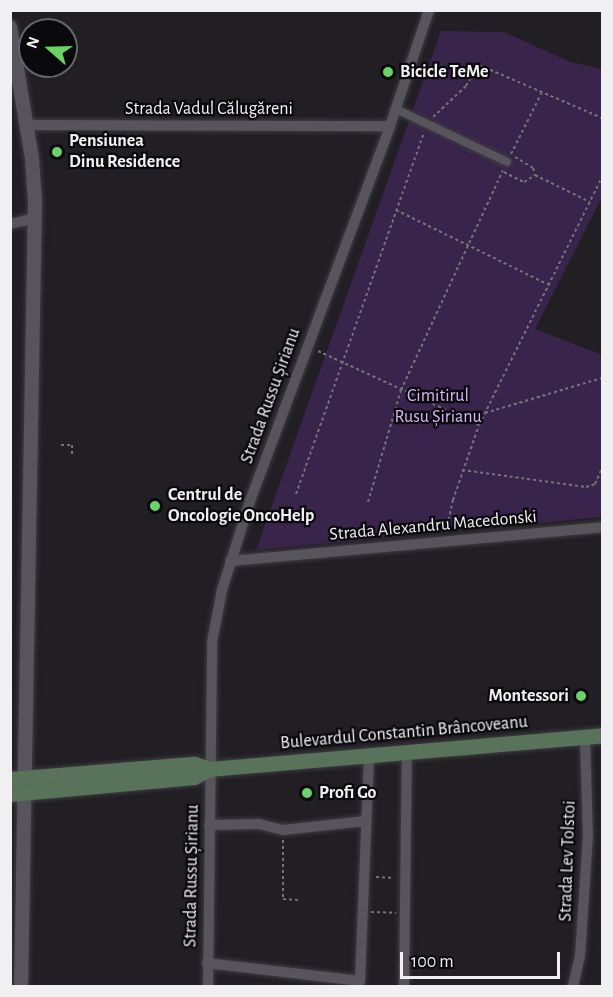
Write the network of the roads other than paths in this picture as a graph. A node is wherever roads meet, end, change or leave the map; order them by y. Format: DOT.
graph roads {
  1 [pos="429,10"];
  2 [pos="10,27"];
  3 [pos="396,110"];
  4 [pos="28,125"];
  5 [pos="390,126"];
  6 [pos="509,158"];
  7 [pos="35,218"];
  8 [pos="10,224"];
  9 [pos="603,527"];
  10 [pos="230,561"];
  11 [pos="603,735"];
  12 [pos="585,736"];
  13 [pos="407,754"];
  14 [pos="369,757"];
  15 [pos="209,769"];
  16 [pos="18,786"];
  17 [pos="366,821"];
  18 [pos="209,825"];
  19 [pos="207,963"];
  20 [pos="21,987"];
  21 [pos="208,987"];
  22 [pos="404,987"];
  23 [pos="573,987"];
  1 -- 3 [label="street, Strada Russu Șirianu"];
  2 -- 4 [label="street"];
  3 -- 5 [label="street, Strada Russu Șirianu"];
  3 -- 6 [label="street"];
  4 -- 5 [label="street, Strada Vadul Călugăreni"];
  4 -- 7 [label="street"];
  5 -- 10 [label="street, Strada Russu Șirianu"];
  7 -- 8 [label="street"];
  7 -- 16 [label="street"];
  9 -- 10 [label="street, Strada Alexandru Macedonski"];
  10 -- 15 [label="street, Strada Russu Șirianu"];
  11 -- 12 [label="main road, Bulevardul Constantin Brâncoveanu"];
  12 -- 13 [label="main road, Bulevardul Constantin Brâncoveanu"];
  12 -- 23 [label="street, Strada Lev Tolstoi"];
  13 -- 14 [label="main road, Bulevardul Constantin Brâncoveanu"];
  13 -- 22 [label="street"];
  14 -- 15 [label="main road, Bulevardul Constantin Brâncoveanu"];
  14 -- 17 [label="street"];
  15 -- 16 [label="main road, Bulevardul Constantin Brâncoveanu"];
  15 -- 18 [label="street, Strada Russu Șirianu"];
  16 -- 20 [label="street"];
  17 -- 18 [label="street"];
  17 -- 19 [label="street"];
  18 -- 19 [label="street, Strada Russu Șirianu"];
  19 -- 21 [label="street, Strada Russu Șirianu"];
}
